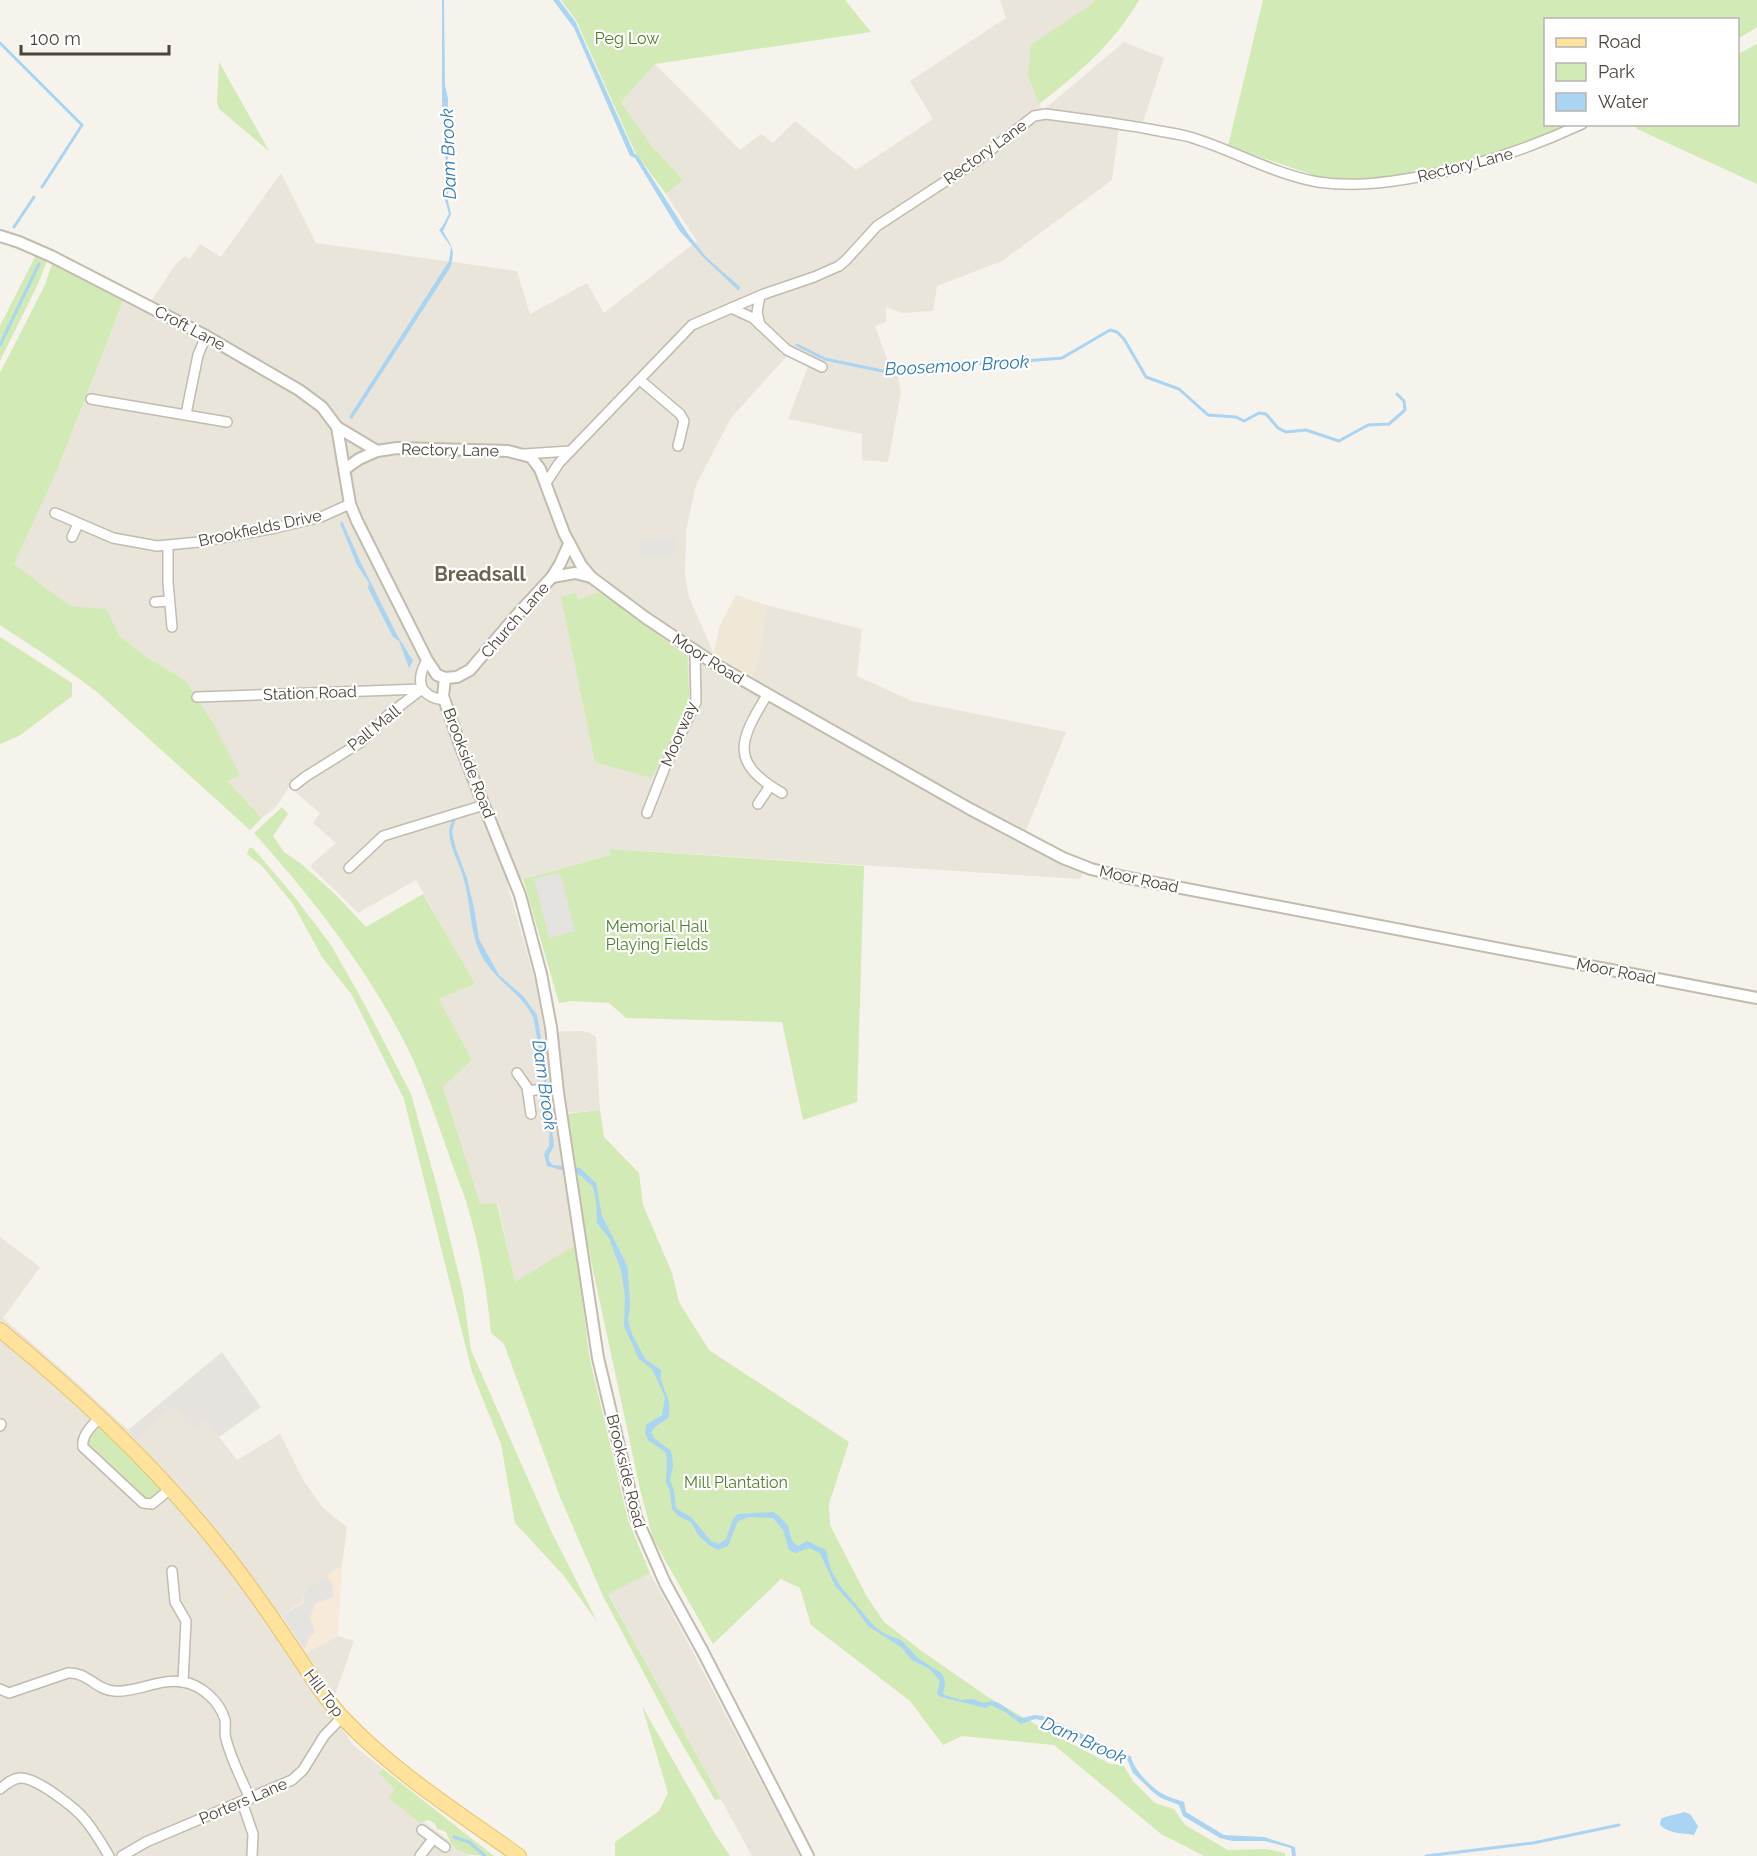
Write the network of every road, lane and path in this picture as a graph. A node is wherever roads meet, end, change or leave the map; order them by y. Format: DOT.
graph roads {
  1 [pos="1577,126"];
  2 [pos="0,236"];
  3 [pos="760,296"];
  4 [pos="731,308"];
  5 [pos="760,325"];
  6 [pos="206,336"];
  7 [pos="822,367"];
  8 [pos="640,380"];
  9 [pos="91,399"];
  10 [pos="186,414"];
  11 [pos="227,422"];
  12 [pos="337,427"];
  13 [pos="678,446"];
  14 [pos="377,451"];
  15 [pos="570,452"];
  16 [pos="524,454"];
  17 [pos="345,464"];
  18 [pos="546,483"];
  19 [pos="350,504"];
  20 [pos="55,513"];
  21 [pos="78,524"];
  22 [pos="72,537"];
  23 [pos="569,544"];
  24 [pos="168,546"];
  25 [pos="552,577"];
  26 [pos="591,577"];
  27 [pos="169,601"];
  28 [pos="155,602"];
  29 [pos="172,627"];
  30 [pos="696,652"];
  31 [pos="427,660"];
  32 [pos="444,678"];
  33 [pos="422,689"];
  34 [pos="767,695"];
  35 [pos="197,697"];
  36 [pos="445,700"];
  37 [pos="295,785"];
  38 [pos="770,786"];
  39 [pos="782,793"];
  40 [pos="758,804"];
  41 [pos="484,806"];
  42 [pos="647,813"];
  43 [pos="349,868"];
  44 [pos="1757,998"];
  45 [pos="518,1073"];
  46 [pos="550,1088"];
  47 [pos="528,1091"];
  48 [pos="531,1114"];
  49 [pos="0,1330"];
  50 [pos="100,1417"];
  51 [pos="170,1489"];
  52 [pos="172,1571"];
  53 [pos="183,1682"];
  54 [pos="0,1689"];
  55 [pos="342,1717"];
  56 [pos="0,1789"];
  57 [pos="246,1801"];
  58 [pos="422,1830"];
  59 [pos="433,1839"];
  60 [pos="445,1846"];
  61 [pos="110,1856"];
  62 [pos="122,1856"];
  63 [pos="252,1856"];
  64 [pos="420,1856"];
  65 [pos="519,1856"];
  66 [pos="808,1856"];
  1 -- 3 [label="street, Rectory Lane"];
  2 -- 6 [label="street, Croft Lane"];
  3 -- 4 [label="street, Rectory Lane"];
  3 -- 5 [label="street"];
  4 -- 5 [label="street"];
  4 -- 8 [label="street, Rectory Lane"];
  5 -- 7 [label="street"];
  6 -- 10 [label="street"];
  6 -- 12 [label="street, Croft Lane"];
  8 -- 13 [label="street"];
  8 -- 15 [label="street, Rectory Lane"];
  9 -- 10 [label="street"];
  10 -- 11 [label="street"];
  12 -- 14 [label="street, Rectory Lane"];
  12 -- 17 [label="street, Croft Lane"];
  14 -- 16 [label="street, Rectory Lane"];
  14 -- 17 [label="street, Rectory Lane"];
  15 -- 16 [label="street, Rectory Lane"];
  15 -- 18 [label="street, Rectory Lane"];
  16 -- 18 [label="street"];
  17 -- 19 [label="street"];
  18 -- 23 [label="street, Moor Road"];
  19 -- 24 [label="street, Brookfields Drive"];
  19 -- 31 [label="street"];
  20 -- 21 [label="street, Brookfields Drive"];
  21 -- 22 [label="street"];
  21 -- 24 [label="street, Brookfields Drive"];
  23 -- 25 [label="street, Church Lane"];
  23 -- 26 [label="street, Moor Road"];
  24 -- 27 [label="street"];
  25 -- 26 [label="street"];
  25 -- 32 [label="street, Church Lane"];
  26 -- 30 [label="street, Moor Road"];
  27 -- 28 [label="street"];
  27 -- 29 [label="street"];
  30 -- 34 [label="street, Moor Road"];
  30 -- 42 [label="street, Moorway"];
  31 -- 32 [label="street"];
  31 -- 33 [label="street"];
  32 -- 36 [label="street, Brookside Road"];
  33 -- 35 [label="street, Station Road"];
  33 -- 36 [label="street, Station Road"];
  33 -- 37 [label="street, Pall Mall"];
  34 -- 38 [label="street"];
  34 -- 44 [label="street, Moor Road"];
  36 -- 41 [label="street, Brookside Road"];
  38 -- 39 [label="street"];
  38 -- 40 [label="street"];
  41 -- 43 [label="street"];
  41 -- 46 [label="street, Brookside Road"];
  45 -- 47 [label="street"];
  46 -- 47 [label="street"];
  46 -- 66 [label="street, Brookside Road"];
  47 -- 48 [label="street"];
  49 -- 50 [label="main road, Hill Top"];
  50 -- 51 [label="main road, Hill Top"];
  50 -- 51 [label="street"];
  51 -- 55 [label="main road, Hill Top"];
  52 -- 53 [label="street"];
  53 -- 54 [label="street"];
  53 -- 57 [label="street"];
  55 -- 57 [label="street, Porters Lane"];
  55 -- 65 [label="main road, Hill Top"];
  56 -- 61 [label="street"];
  57 -- 62 [label="street, Porters Lane"];
  57 -- 63 [label="street"];
  58 -- 59 [label="street"];
  59 -- 60 [label="street"];
  59 -- 64 [label="street"];
}
